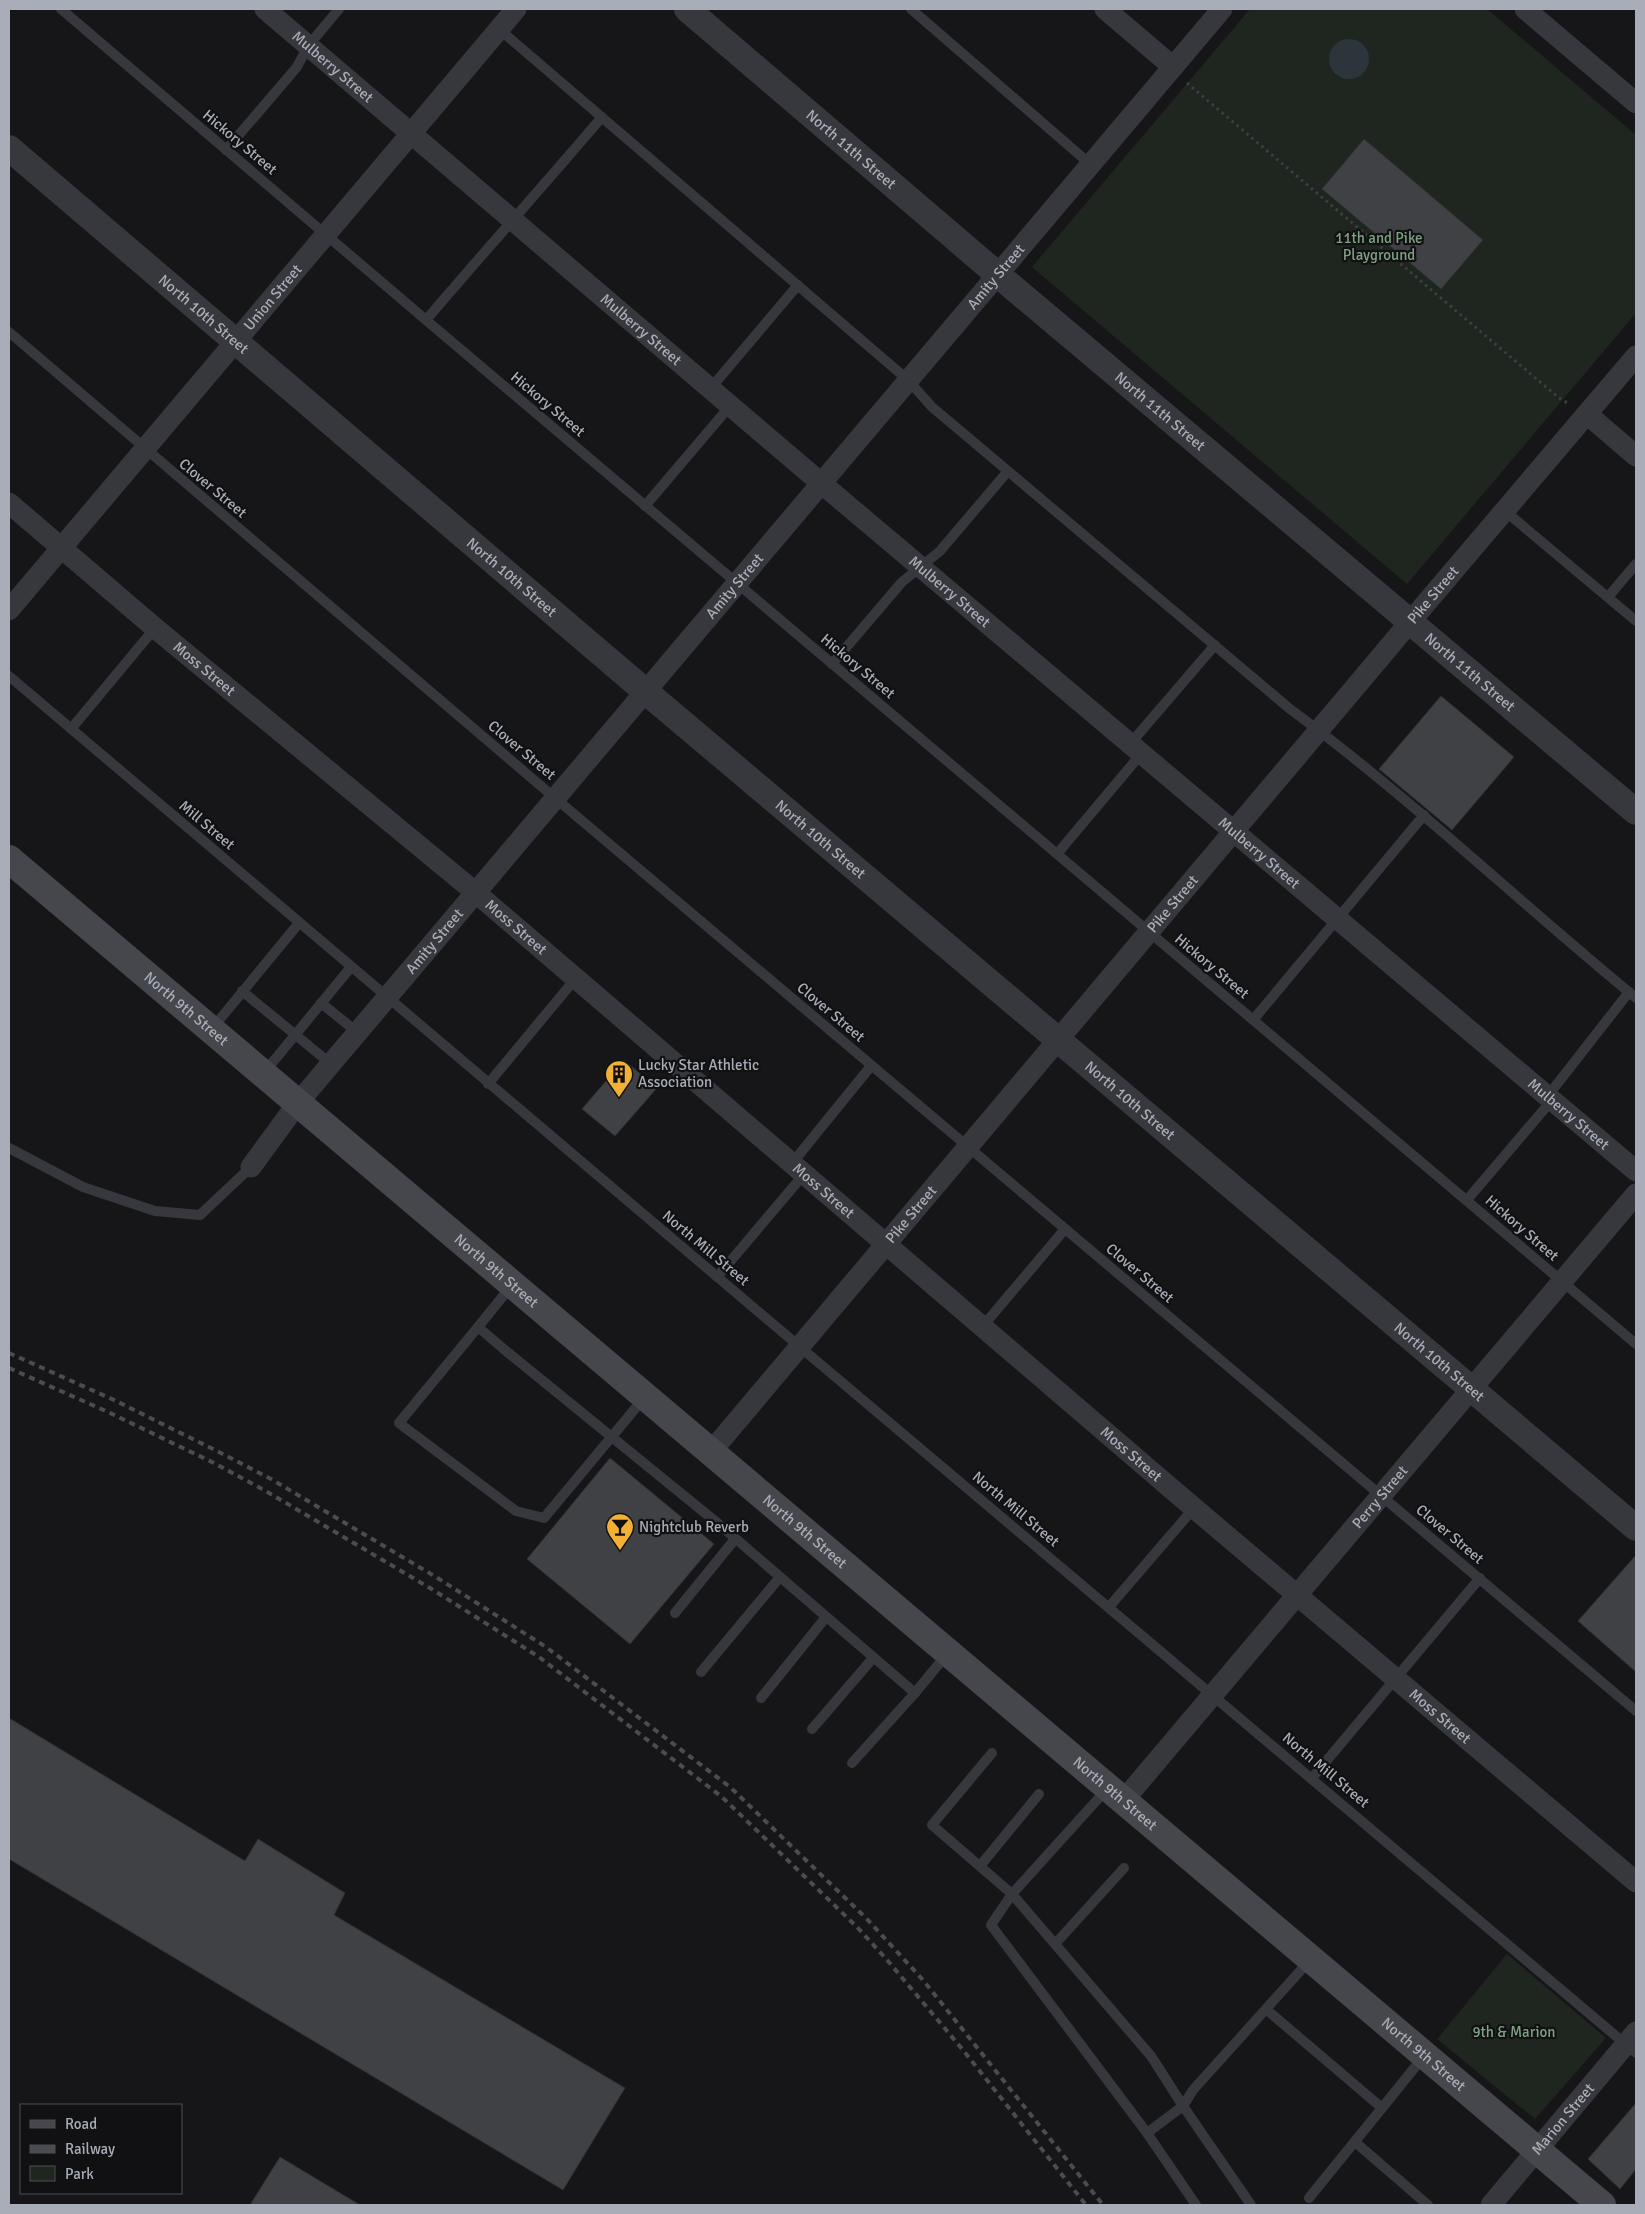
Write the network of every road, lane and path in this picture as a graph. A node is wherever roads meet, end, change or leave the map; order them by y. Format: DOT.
graph roads {
  1 [pos="61,9"];
  2 [pos="265,9"];
  3 [pos="339,9"];
  4 [pos="516,9"];
  5 [pos="687,9"];
  6 [pos="910,9"];
  7 [pos="1105,9"];
  8 [pos="1222,9"];
  9 [pos="1525,9"];
  10 [pos="500,29"];
  11 [pos="308,46"];
  12 [pos="1173,67"];
  13 [pos="1636,102"];
  14 [pos="602,117"];
  15 [pos="411,134"];
  16 [pos="9,148"];
  17 [pos="226,150"];
  18 [pos="1090,164"];
  19 [pos="513,221"];
  20 [pos="326,234"];
  21 [pos="998,274"];
  22 [pos="798,285"];
  23 [pos="426,320"];
  24 [pos="9,332"];
  25 [pos="235,342"];
  26 [pos="1636,356"];
  27 [pos="908,380"];
  28 [pos="710,389"];
  29 [pos="730,406"];
  30 [pos="1587,414"];
  31 [pos="145,449"];
  32 [pos="1636,456"];
  33 [pos="1008,471"];
  34 [pos="821,483"];
  35 [pos="9,503"];
  36 [pos="645,506"];
  37 [pos="1505,511"];
  38 [pos="61,548"];
  39 [pos="1636,564"];
  40 [pos="920,567"];
  41 [pos="736,583"];
  42 [pos="1608,597"];
  43 [pos="9,610"];
  44 [pos="1410,622"];
  45 [pos="1636,622"];
  46 [pos="155,628"];
  47 [pos="1215,646"];
  48 [pos="832,664"];
  49 [pos="9,676"];
  50 [pos="645,692"];
  51 [pos="71,728"];
  52 [pos="1319,730"];
  53 [pos="1135,749"];
  54 [pos="555,798"];
  55 [pos="1636,812"];
  56 [pos="1424,815"];
  57 [pos="1234,832"];
  58 [pos="1057,854"];
  59 [pos="9,859"];
  60 [pos="475,892"];
  61 [pos="1336,919"];
  62 [pos="299,923"];
  63 [pos="1148,932"];
  64 [pos="351,967"];
  65 [pos="576,978"];
  66 [pos="242,991"];
  67 [pos="1632,995"];
  68 [pos="386,998"];
  69 [pos="322,1003"];
  70 [pos="1253,1020"];
  71 [pos="210,1030"];
  72 [pos="357,1032"];
  73 [pos="295,1034"];
  74 [pos="1057,1040"];
  75 [pos="331,1064"];
  76 [pos="871,1066"];
  77 [pos="263,1075"];
  78 [pos="488,1084"];
  79 [pos="1550,1099"];
  80 [pos="297,1104"];
  81 [pos="968,1147"];
  82 [pos="9,1148"];
  83 [pos="251,1168"];
  84 [pos="799,1168"];
  85 [pos="1636,1171"];
  86 [pos="1636,1194"];
  87 [pos="1467,1200"];
  88 [pos="1065,1229"];
  89 [pos="886,1244"];
  90 [pos="717,1277"];
  91 [pos="1562,1281"];
  92 [pos="512,1285"];
  93 [pos="984,1326"];
  94 [pos="478,1327"];
  95 [pos="1636,1344"];
  96 [pos="800,1347"];
  97 [pos="1470,1388"];
  98 [pos="644,1398"];
  99 [pos="612,1437"];
  100 [pos="710,1453"];
  101 [pos="1381,1495"];
  102 [pos="1194,1508"];
  103 [pos="1636,1528"];
  104 [pos="735,1539"];
  105 [pos="780,1577"];
  106 [pos="1480,1578"];
  107 [pos="1297,1594"];
  108 [pos="1109,1607"];
  109 [pos="675,1613"];
  110 [pos="826,1617"];
  111 [pos="948,1653"];
  112 [pos="873,1658"];
  113 [pos="701,1672"];
  114 [pos="1396,1678"];
  115 [pos="914,1693"];
  116 [pos="1213,1694"];
  117 [pos="761,1698"];
  118 [pos="1636,1711"];
  119 [pos="812,1729"];
  120 [pos="992,1753"];
  121 [pos="852,1763"];
  122 [pos="1312,1778"];
  123 [pos="1039,1794"];
  124 [pos="1115,1794"];
  125 [pos="980,1866"];
  126 [pos="1124,1868"];
  127 [pos="1636,1882"];
  128 [pos="1012,1894"];
  129 [pos="1056,1943"];
  130 [pos="1311,1959"];
  131 [pos="1267,2010"];
  132 [pos="1633,2043"];
  133 [pos="1424,2056"];
  134 [pos="1183,2106"];
  135 [pos="1382,2108"];
  136 [pos="1147,2134"];
  137 [pos="1355,2142"];
  138 [pos="1537,2150"];
  139 [pos="1309,2198"];
  140 [pos="1196,2205"];
  141 [pos="1251,2205"];
  142 [pos="1428,2205"];
  143 [pos="1491,2205"];
  144 [pos="1602,2205"];
  1 -- 17 [label="lane, Hickory Street"];
  2 -- 11 [label="street, Mulberry Street"];
  3 -- 11 [label="lane"];
  4 -- 10 [label="street, Union Street"];
  5 -- 21 [label="street, North 11th Street"];
  6 -- 18 [label="lane"];
  7 -- 12 [label="street"];
  8 -- 12 [label="street, Amity Street"];
  9 -- 13 [label="street"];
  10 -- 14 [label="lane"];
  10 -- 15 [label="street, Union Street"];
  11 -- 15 [label="street, Mulberry Street"];
  11 -- 17 [label="lane"];
  12 -- 18 [label="street, Amity Street"];
  12 -- 30 [label="path"];
  14 -- 19 [label="lane"];
  14 -- 22 [label="lane"];
  15 -- 19 [label="street, Mulberry Street"];
  15 -- 20 [label="street, Union Street"];
  16 -- 25 [label="street, North 10th Street"];
  17 -- 20 [label="lane, Hickory Street"];
  18 -- 21 [label="street, Amity Street"];
  19 -- 23 [label="lane"];
  19 -- 28 [label="street, Mulberry Street"];
  20 -- 23 [label="lane, Hickory Street"];
  20 -- 25 [label="street, Union Street"];
  21 -- 27 [label="street, Amity Street"];
  21 -- 44 [label="street, North 11th Street"];
  22 -- 27 [label="lane"];
  22 -- 28 [label="lane"];
  23 -- 36 [label="lane, Hickory Street"];
  24 -- 31 [label="lane, Clover Street"];
  25 -- 31 [label="street, Union Street"];
  25 -- 50 [label="street, North 10th Street"];
  26 -- 30 [label="street, Pike Street"];
  27 -- 33 [label="lane"];
  27 -- 34 [label="street, Amity Street"];
  28 -- 29 [label="street, Mulberry Street"];
  29 -- 34 [label="street, Mulberry Street"];
  29 -- 36 [label="lane"];
  30 -- 32 [label="street"];
  30 -- 37 [label="street, Pike Street"];
  31 -- 38 [label="street, Union Street"];
  31 -- 54 [label="lane, Clover Street"];
  33 -- 40 [label="lane"];
  33 -- 47 [label="lane"];
  34 -- 40 [label="street, Mulberry Street"];
  34 -- 41 [label="street, Amity Street"];
  35 -- 38 [label="street, Moss Street"];
  36 -- 41 [label="lane, Hickory Street"];
  37 -- 42 [label="lane"];
  37 -- 44 [label="street, Pike Street"];
  38 -- 43 [label="street, Union Street"];
  38 -- 46 [label="street, Moss Street"];
  39 -- 42 [label="lane"];
  40 -- 48 [label="lane"];
  40 -- 53 [label="street, Mulberry Street"];
  41 -- 48 [label="lane, Hickory Street"];
  41 -- 50 [label="street, Amity Street"];
  42 -- 45 [label="lane"];
  44 -- 52 [label="street, Pike Street"];
  44 -- 55 [label="street, North 11th Street"];
  46 -- 51 [label="lane"];
  46 -- 60 [label="street, Moss Street"];
  47 -- 52 [label="lane"];
  47 -- 53 [label="lane"];
  48 -- 58 [label="lane, Hickory Street"];
  49 -- 51 [label="lane, Mill Street"];
  50 -- 54 [label="street, Amity Street"];
  50 -- 74 [label="street, North 10th Street"];
  51 -- 62 [label="lane, Mill Street"];
  52 -- 56 [label="lane"];
  52 -- 57 [label="street, Pike Street"];
  53 -- 57 [label="street, Mulberry Street"];
  53 -- 58 [label="lane"];
  54 -- 60 [label="street, Amity Street"];
  54 -- 76 [label="lane, Clover Street"];
  56 -- 61 [label="lane"];
  56 -- 67 [label="lane"];
  57 -- 61 [label="street, Mulberry Street"];
  57 -- 63 [label="street, Pike Street"];
  58 -- 63 [label="lane, Hickory Street"];
  59 -- 71 [label="main road, North 9th Street"];
  60 -- 65 [label="street, Moss Street"];
  60 -- 68 [label="street, Amity Street"];
  61 -- 70 [label="lane"];
  61 -- 79 [label="street, Mulberry Street"];
  62 -- 64 [label="lane, Mill Street"];
  62 -- 66 [label="lane"];
  63 -- 70 [label="lane, Hickory Street"];
  63 -- 74 [label="street, Pike Street"];
  64 -- 68 [label="lane, Mill Street"];
  64 -- 69 [label="lane"];
  65 -- 78 [label="lane"];
  65 -- 84 [label="street, Moss Street"];
  66 -- 71 [label="lane"];
  66 -- 73 [label="lane"];
  67 -- 79 [label="lane"];
  68 -- 72 [label="street, Amity Street"];
  68 -- 78 [label="lane, North Mill Street"];
  69 -- 72 [label="lane"];
  69 -- 73 [label="lane"];
  70 -- 87 [label="lane, Hickory Street"];
  71 -- 77 [label="main road, North 9th Street"];
  72 -- 75 [label="street, Amity Street"];
  73 -- 75 [label="lane"];
  73 -- 77 [label="lane"];
  74 -- 81 [label="street, Pike Street"];
  74 -- 97 [label="street, North 10th Street"];
  75 -- 80 [label="street, Amity Street"];
  76 -- 81 [label="lane, Clover Street"];
  76 -- 84 [label="lane"];
  77 -- 80 [label="main road, North 9th Street"];
  78 -- 90 [label="lane, North Mill Street"];
  79 -- 85 [label="street, Mulberry Street"];
  79 -- 87 [label="lane"];
  80 -- 83 [label="street, Amity Street"];
  80 -- 92 [label="main road, North 9th Street"];
  81 -- 88 [label="lane, Clover Street"];
  81 -- 89 [label="street, Pike Street"];
  82 -- 83 [label="lane"];
  84 -- 89 [label="street, Moss Street"];
  84 -- 90 [label="lane"];
  86 -- 91 [label="street, Perry Street"];
  87 -- 91 [label="lane, Hickory Street"];
  88 -- 93 [label="lane"];
  88 -- 101 [label="lane, Clover Street"];
  89 -- 93 [label="street, Moss Street"];
  89 -- 96 [label="street, Pike Street"];
  90 -- 96 [label="lane, North Mill Street"];
  91 -- 95 [label="lane, Hickory Street"];
  91 -- 97 [label="street, Perry Street"];
  92 -- 94 [label="lane"];
  92 -- 98 [label="main road, North 9th Street"];
  93 -- 102 [label="street, Moss Street"];
  94 -- 99 [label="lane"];
  94 -- 99 [label="lane"];
  96 -- 100 [label="street, Pike Street"];
  96 -- 108 [label="lane, North Mill Street"];
  97 -- 101 [label="street, Perry Street"];
  97 -- 103 [label="street, North 10th Street"];
  98 -- 99 [label="lane"];
  98 -- 100 [label="main road, North 9th Street"];
  99 -- 104 [label="lane"];
  100 -- 111 [label="main road, North 9th Street"];
  101 -- 106 [label="lane, Clover Street"];
  101 -- 107 [label="street, Perry Street"];
  102 -- 107 [label="street, Moss Street"];
  102 -- 108 [label="lane"];
  104 -- 105 [label="lane"];
  104 -- 109 [label="lane"];
  105 -- 110 [label="lane"];
  105 -- 113 [label="lane"];
  106 -- 114 [label="lane"];
  106 -- 118 [label="lane, Clover Street"];
  107 -- 114 [label="street, Moss Street"];
  107 -- 116 [label="street, Perry Street"];
  108 -- 116 [label="lane, North Mill Street"];
  110 -- 112 [label="lane"];
  110 -- 117 [label="lane"];
  111 -- 115 [label="lane"];
  111 -- 124 [label="main road, North 9th Street"];
  112 -- 115 [label="lane"];
  112 -- 119 [label="lane"];
  114 -- 122 [label="lane"];
  114 -- 127 [label="street, Moss Street"];
  115 -- 121 [label="lane"];
  116 -- 122 [label="lane, North Mill Street"];
  116 -- 124 [label="street, Perry Street"];
  120 -- 125 [label="lane"];
  122 -- 132 [label="lane, North Mill Street"];
  123 -- 125 [label="lane"];
  124 -- 128 [label="lane"];
  124 -- 130 [label="main road, North 9th Street"];
  125 -- 128 [label="lane"];
  126 -- 129 [label="lane"];
  128 -- 129 [label="lane"];
  128 -- 136 [label="lane"];
  129 -- 134 [label="lane"];
  130 -- 131 [label="lane"];
  130 -- 133 [label="main road, North 9th Street"];
  131 -- 134 [label="lane"];
  131 -- 135 [label="lane"];
  132 -- 138 [label="street, Marion Street"];
  133 -- 135 [label="lane"];
  133 -- 138 [label="main road, North 9th Street"];
  134 -- 136 [label="lane"];
  134 -- 141 [label="lane"];
  135 -- 137 [label="lane"];
  136 -- 140 [label="lane"];
  137 -- 139 [label="lane"];
  137 -- 142 [label="lane"];
  138 -- 143 [label="street, Marion Street"];
  138 -- 144 [label="main road, North 9th Street"];
}
